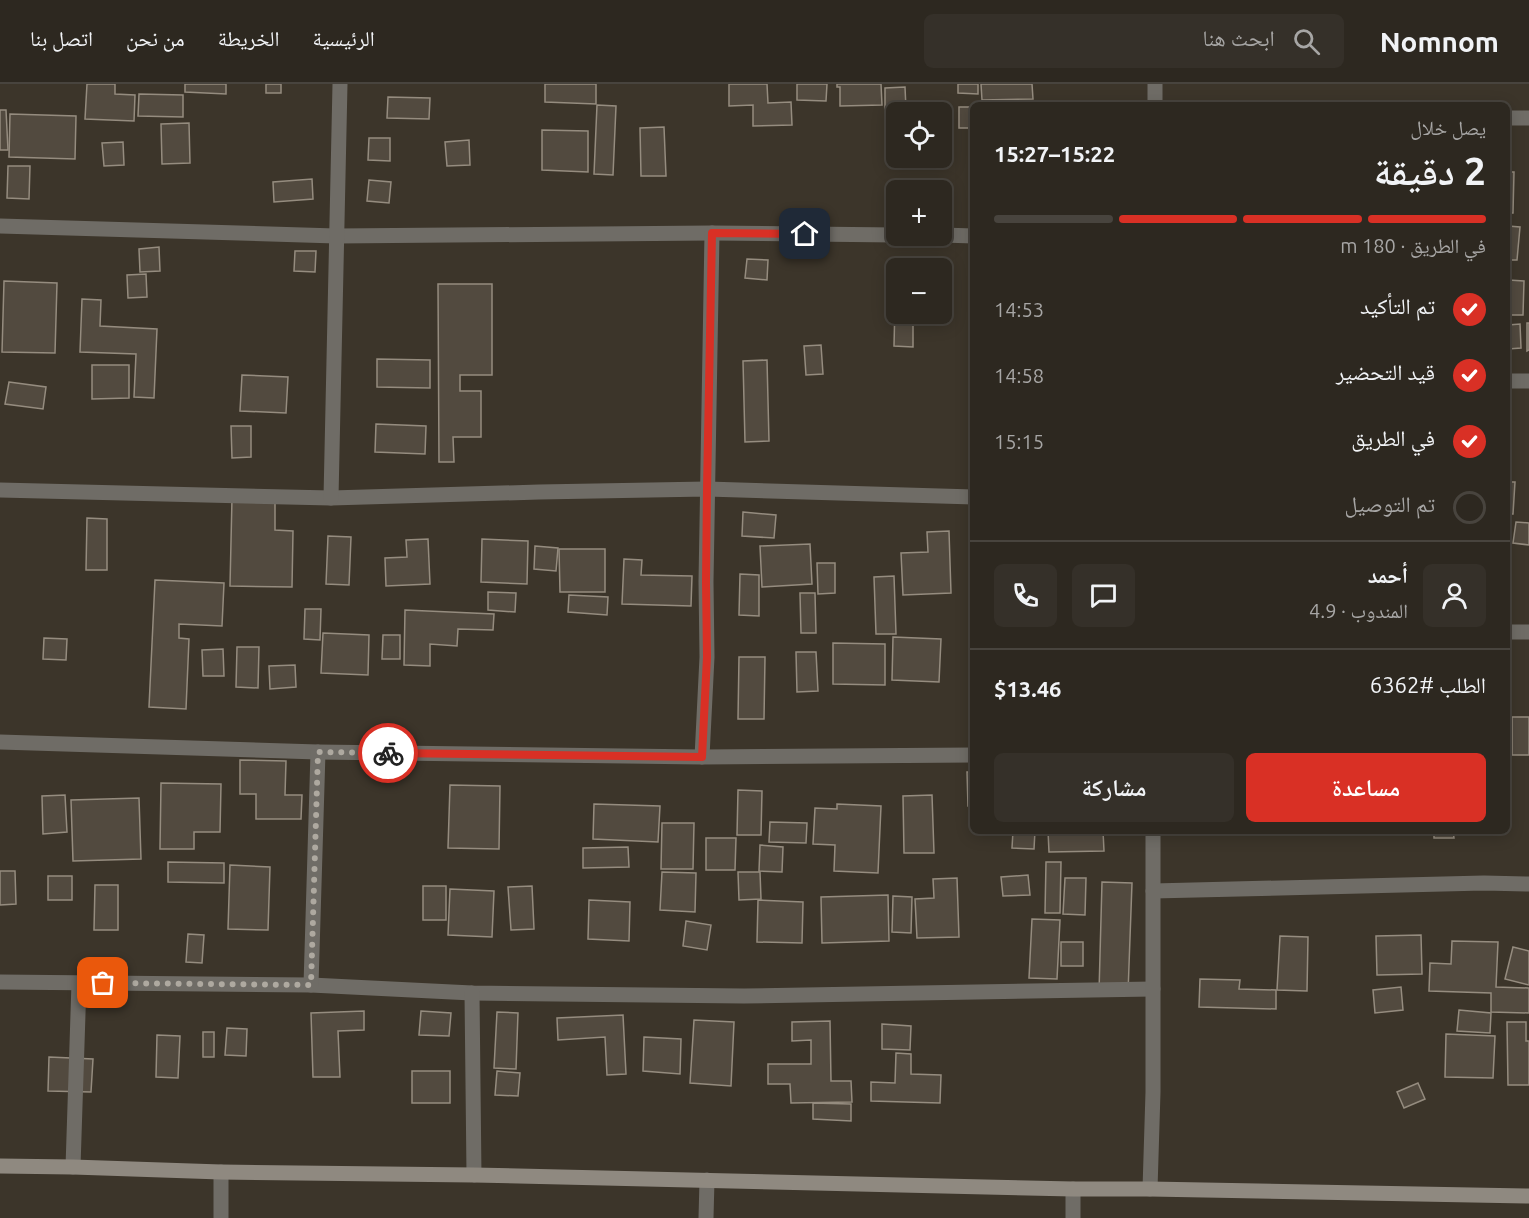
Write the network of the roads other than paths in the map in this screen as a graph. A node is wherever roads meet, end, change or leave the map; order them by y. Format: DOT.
graph roads {
  1 [pos="340,84"];
  2 [pos="1155,84"];
  3 [pos="1155,102"];
  4 [pos="1510,118"];
  5 [pos="1529,118"];
  6 [pos="0,226"];
  7 [pos="712,233"];
  8 [pos="886,235"];
  9 [pos="952,235"];
  10 [pos="336,236"];
  11 [pos="970,236"];
  12 [pos="1510,381"];
  13 [pos="1529,381"];
  14 [pos="707,489"];
  15 [pos="0,490"];
  16 [pos="970,497"];
  17 [pos="331,498"];
  18 [pos="1510,632"];
  19 [pos="1529,632"];
  20 [pos="0,742"];
  21 [pos="318,752"];
  22 [pos="970,755"];
  23 [pos="702,757"];
  24 [pos="1154,834"];
  25 [pos="1529,884"];
  26 [pos="1154,891"];
  27 [pos="0,982"];
  28 [pos="80,982"];
  29 [pos="311,985"];
  30 [pos="1153,989"];
  31 [pos="472,993"];
  32 [pos="0,1166"];
  33 [pos="73,1167"];
  34 [pos="221,1172"];
  35 [pos="474,1174"];
  36 [pos="707,1180"];
  37 [pos="1073,1189"];
  38 [pos="1150,1189"];
  39 [pos="1529,1196"];
  40 [pos="221,1218"];
  41 [pos="706,1218"];
  42 [pos="1073,1218"];
  1 -- 10 [label="street"];
  2 -- 3 [label="street"];
  4 -- 5 [label="street"];
  6 -- 10 [label="street"];
  7 -- 8 [label="street"];
  7 -- 10 [label="street"];
  7 -- 14 [label="street"];
  9 -- 11 [label="street"];
  10 -- 17 [label="street"];
  12 -- 13 [label="street"];
  14 -- 16 [label="street"];
  14 -- 17 [label="street"];
  14 -- 23 [label="street"];
  15 -- 17 [label="street"];
  18 -- 19 [label="street"];
  20 -- 21 [label="street"];
  21 -- 23 [label="street"];
  21 -- 29 [label="street"];
  22 -- 23 [label="street"];
  24 -- 26 [label="street"];
  25 -- 26 [label="street"];
  26 -- 30 [label="street"];
  27 -- 28 [label="street"];
  28 -- 29 [label="street"];
  28 -- 33 [label="street"];
  29 -- 31 [label="street"];
  30 -- 31 [label="street"];
  30 -- 38 [label="street"];
  31 -- 35 [label="street"];
  32 -- 33 [label="street"];
  33 -- 34 [label="street"];
  34 -- 35 [label="street"];
  34 -- 40 [label="street"];
  35 -- 36 [label="street"];
  36 -- 37 [label="street"];
  36 -- 41 [label="street"];
  37 -- 38 [label="street"];
  37 -- 42 [label="street"];
  38 -- 39 [label="street"];
}
